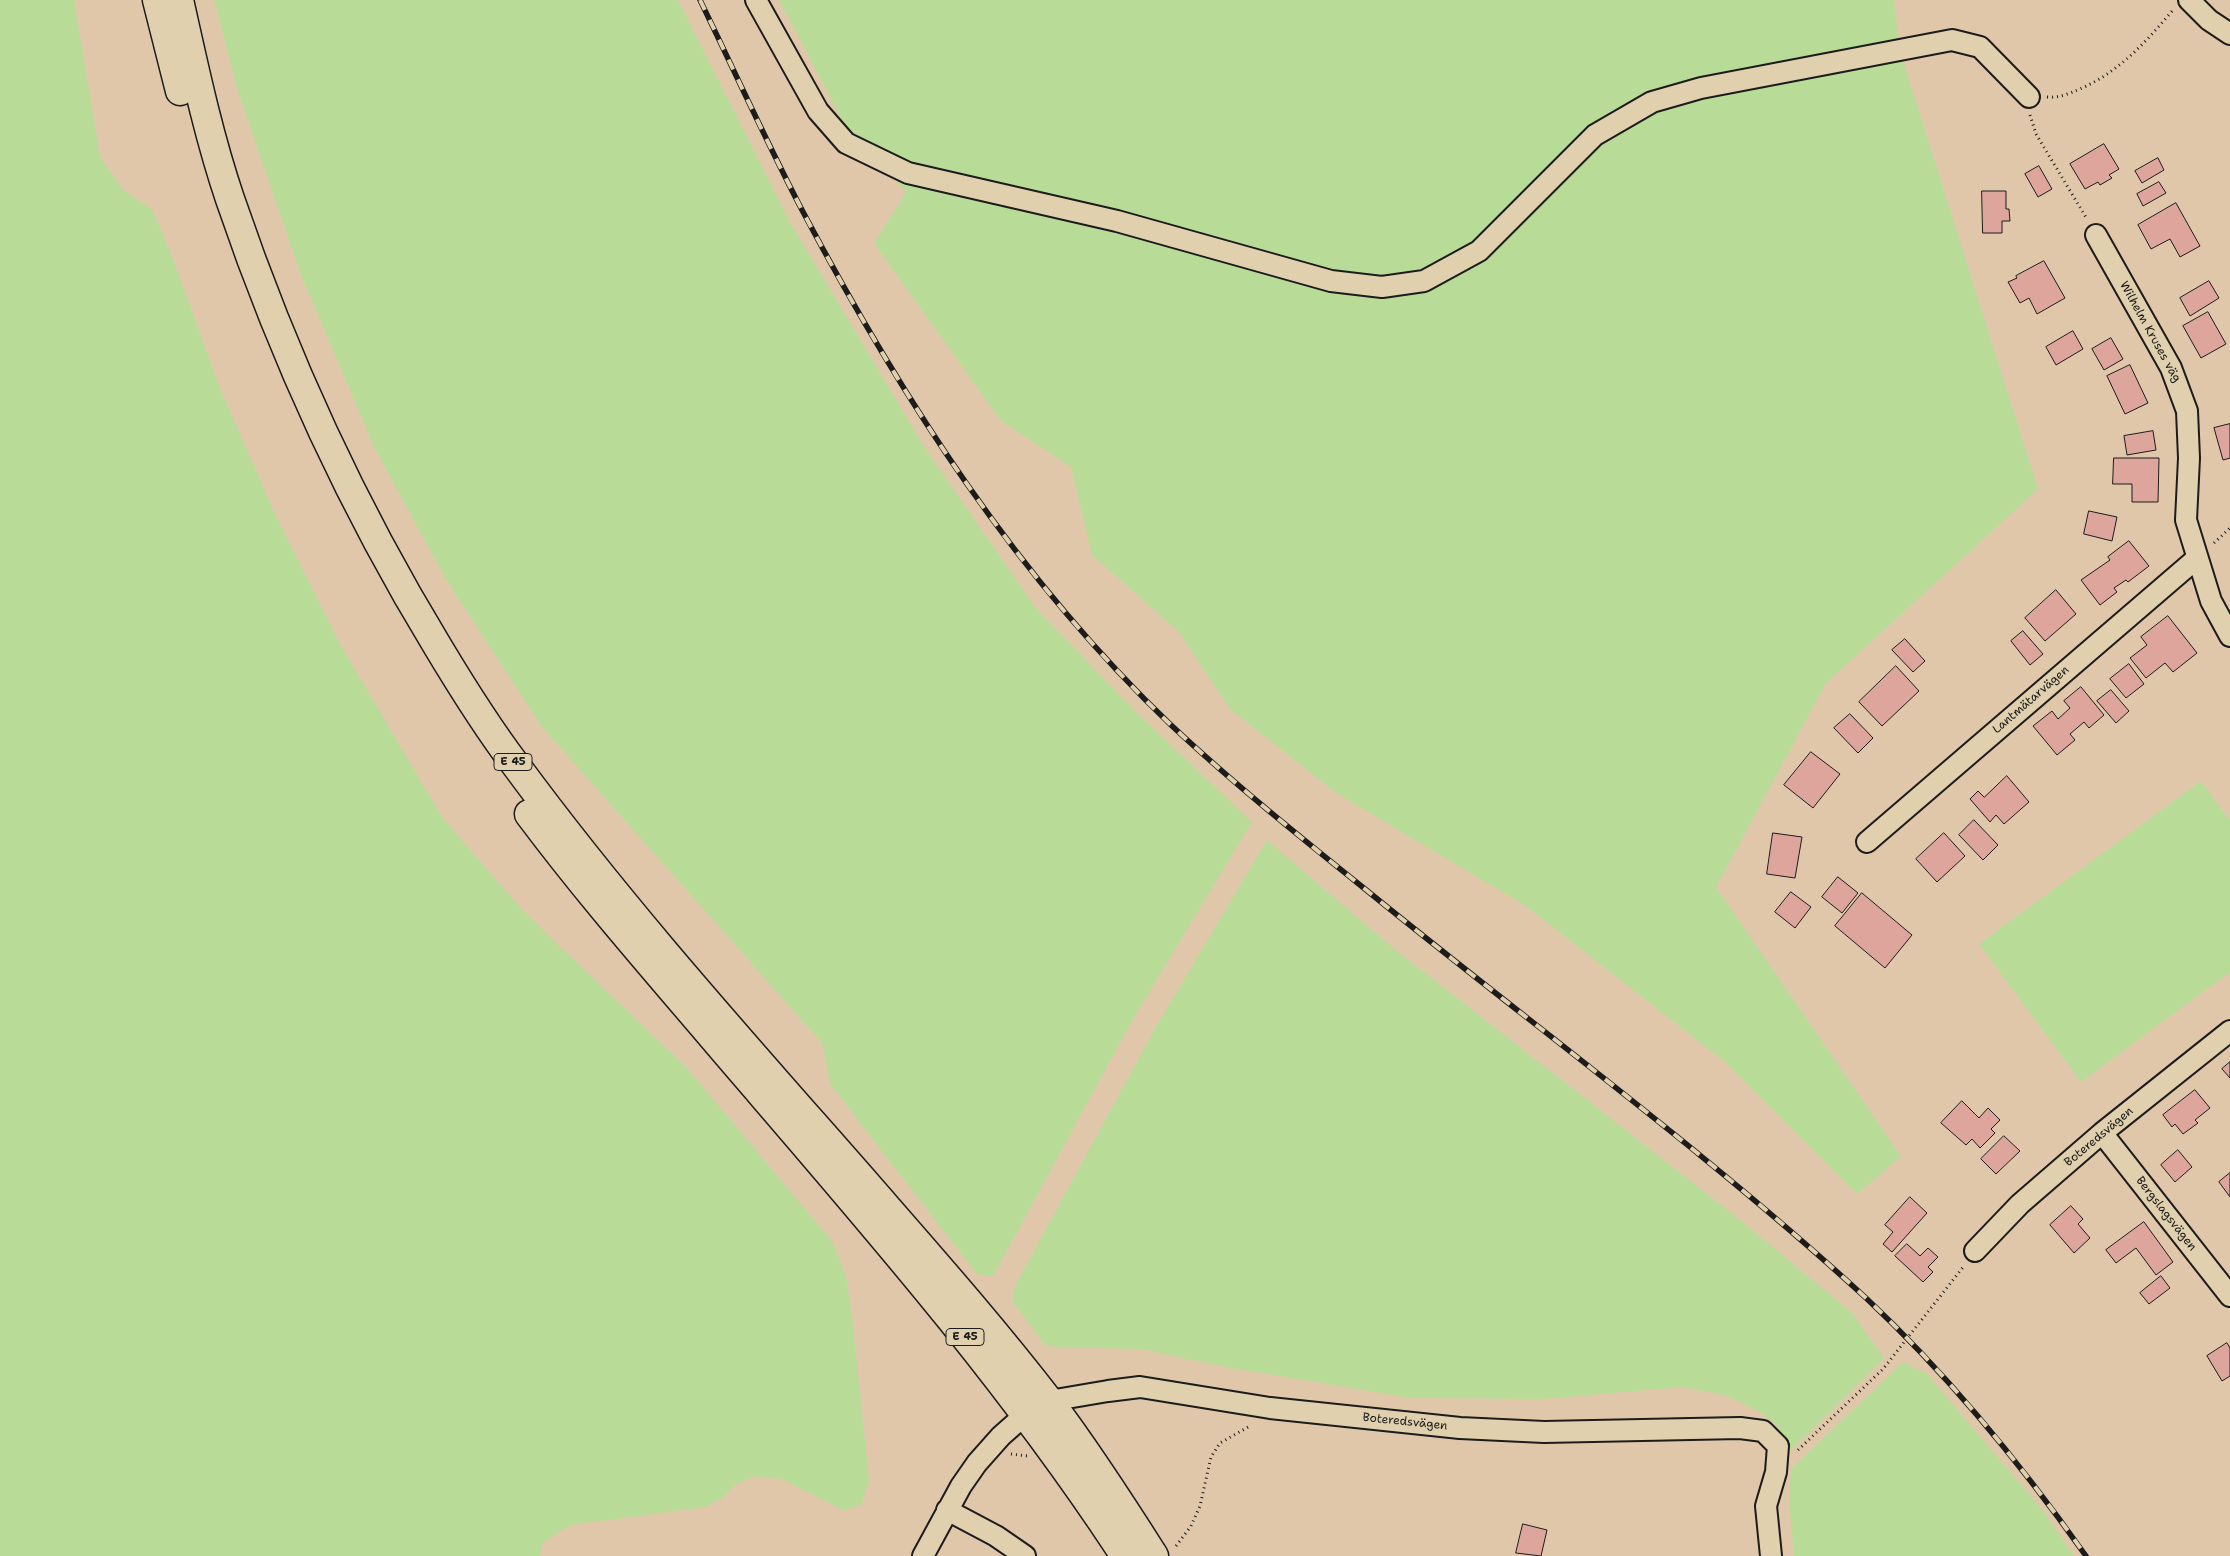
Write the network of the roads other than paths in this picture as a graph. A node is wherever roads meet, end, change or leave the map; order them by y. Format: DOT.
graph roads {
  1 [pos="157,0"];
  2 [pos="179,0"];
  3 [pos="756,0"];
  4 [pos="2182,4"];
  5 [pos="2230,34"];
  6 [pos="2030,96"];
  7 [pos="2096,235"];
  8 [pos="2196,559"];
  9 [pos="2230,636"];
  10 [pos="1867,842"];
  11 [pos="2230,1031"];
  12 [pos="2102,1133"];
  13 [pos="1975,1252"];
  14 [pos="2230,1296"];
  15 [pos="1051,1404"];
  16 [pos="1028,1416"];
  17 [pos="947,1510"];
  18 [pos="1163,1554"];
  19 [pos="923,1556"];
  20 [pos="1024,1556"];
  21 [pos="1125,1556"];
  22 [pos="1770,1556"];
  1 -- 16 [label="highway, E 45"];
  2 -- 15 [label="highway, E 45"];
  3 -- 6 [label="street"];
  4 -- 5 [label="street"];
  7 -- 8 [label="street, Wilhelm Kruses väg"];
  8 -- 9 [label="street, Wilhelm Kruses väg"];
  8 -- 10 [label="street, Lantmätarvägen"];
  11 -- 12 [label="street, Boteredsvägen"];
  12 -- 13 [label="street, Boteredsvägen"];
  12 -- 14 [label="street, Bergslagsvägen"];
  15 -- 16 [label="street, Boteredsvägen"];
  15 -- 18 [label="highway, E 45"];
  15 -- 22 [label="street, Boteredsvägen"];
  16 -- 17 [label="street, Boteredsvägen"];
  16 -- 21 [label="highway, E 45"];
  17 -- 19 [label="street, Boteredsvägen"];
  17 -- 20 [label="street"];
}
